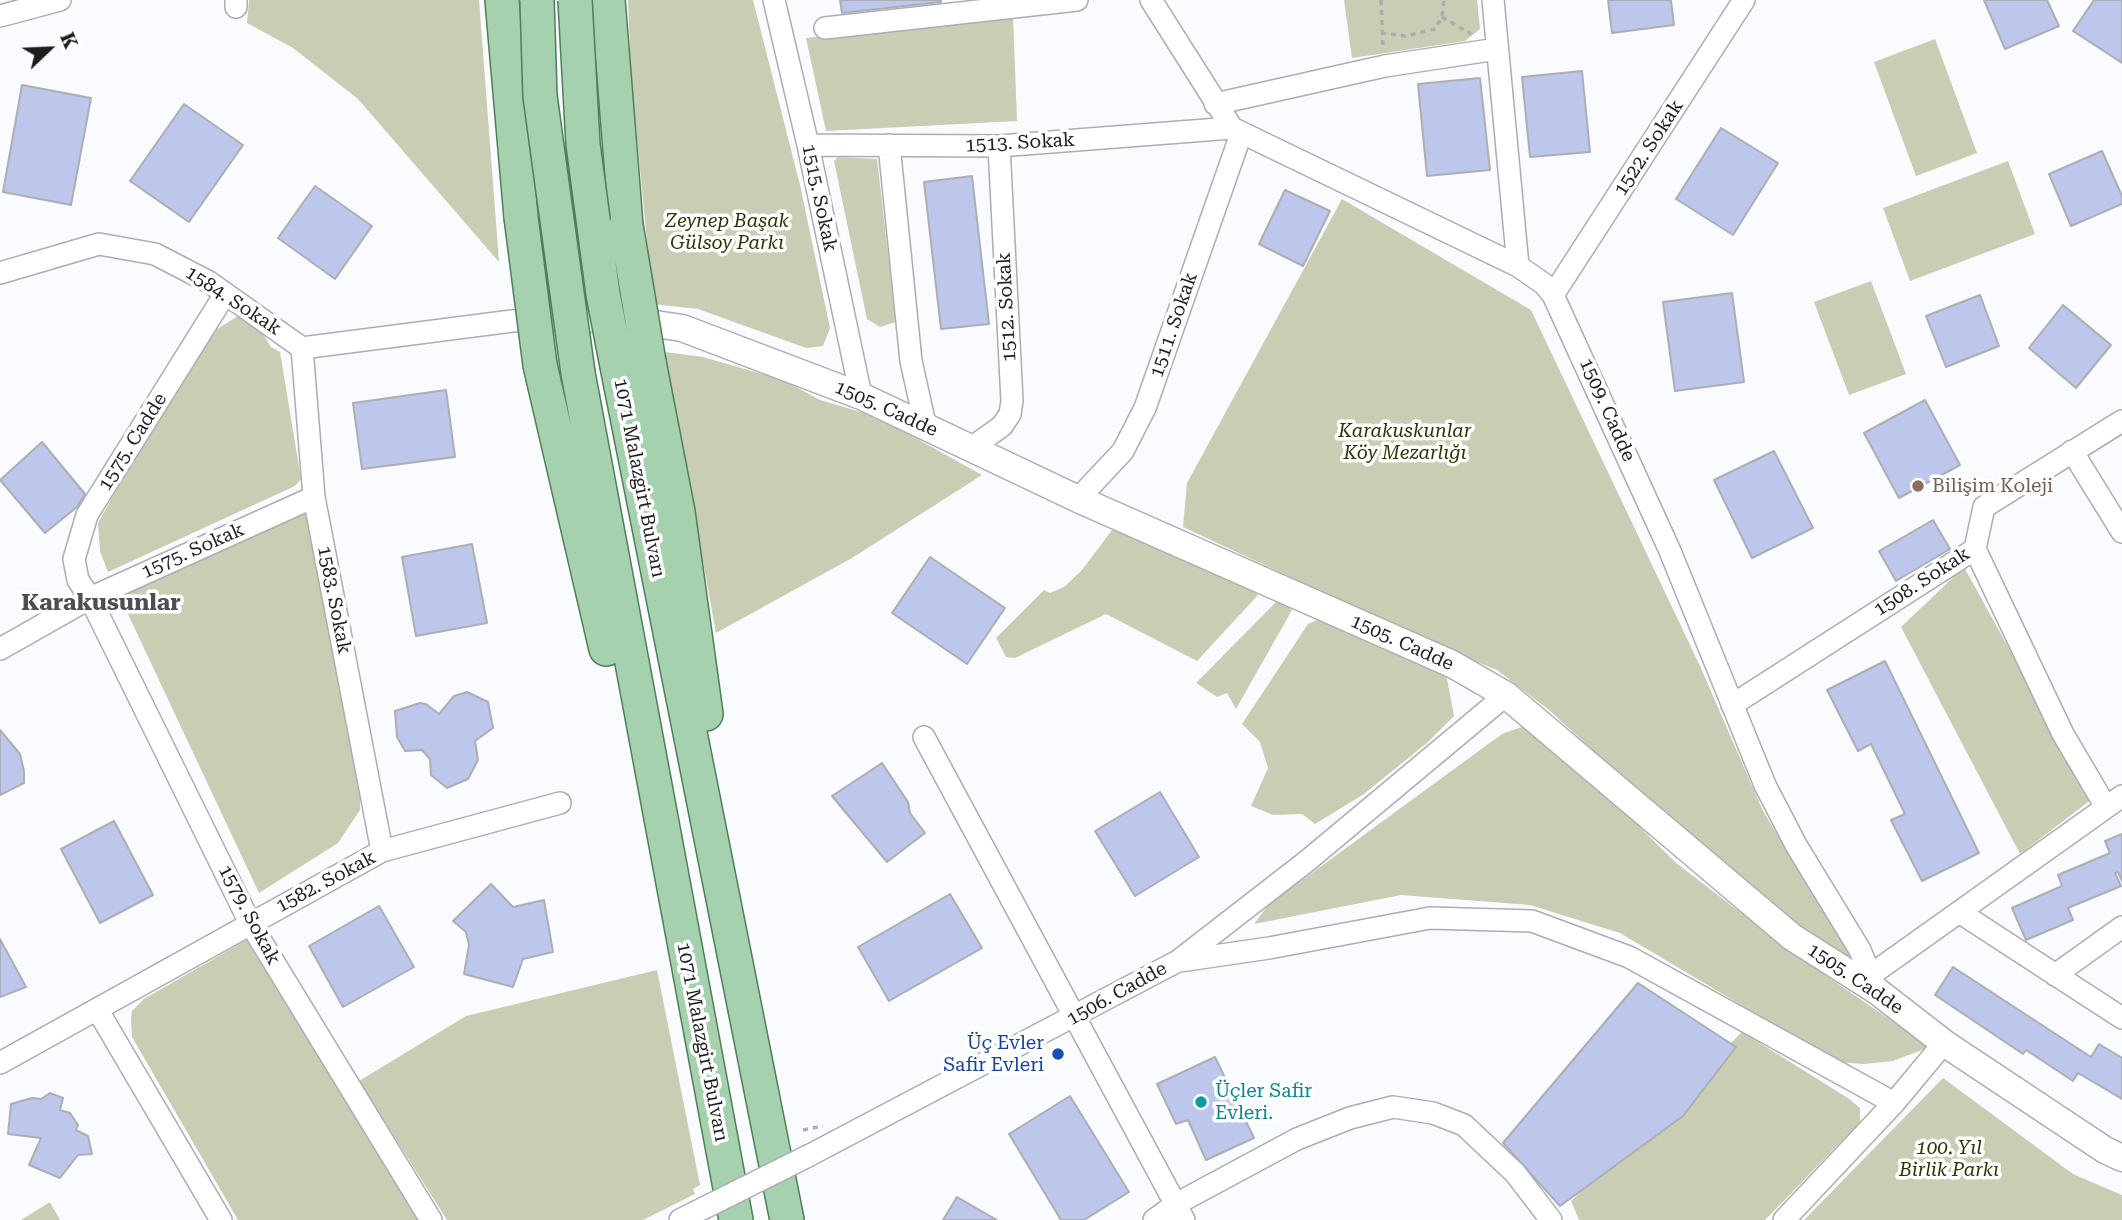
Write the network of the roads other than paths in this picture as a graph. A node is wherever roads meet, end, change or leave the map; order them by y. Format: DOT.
graph roads {
  1 [pos="60,0"];
  2 [pos="502,0"];
  3 [pos="537,0"];
  4 [pos="575,0"];
  5 [pos="608,0"];
  6 [pos="774,0"];
  7 [pos="1077,0"];
  8 [pos="1151,0"];
  9 [pos="1493,0"];
  10 [pos="1744,0"];
  11 [pos="0,16"];
  12 [pos="825,28"];
  13 [pos="1497,49"];
  14 [pos="1215,104"];
  15 [pos="1236,131"];
  16 [pos="808,145"];
  17 [pos="889,145"];
  18 [pos="999,146"];
  19 [pos="1518,266"];
  20 [pos="0,273"];
  21 [pos="225,293"];
  22 [pos="1553,295"];
  23 [pos="581,318"];
  24 [pos="302,348"];
  25 [pos="633,364"];
  26 [pos="860,396"];
  27 [pos="2122,421"];
  28 [pos="925,424"];
  29 [pos="971,448"];
  30 [pos="2072,451"];
  31 [pos="314,497"];
  32 [pos="1078,499"];
  33 [pos="2122,533"];
  34 [pos="1975,549"];
  35 [pos="90,598"];
  36 [pos="0,649"];
  37 [pos="1506,695"];
  38 [pos="1732,705"];
  39 [pos="924,737"];
  40 [pos="2114,802"];
  41 [pos="560,803"];
  42 [pos="382,851"];
  43 [pos="668,863"];
  44 [pos="1959,912"];
  45 [pos="250,923"];
  46 [pos="2122,927"];
  47 [pos="1178,961"];
  48 [pos="2055,975"];
  49 [pos="1874,983"];
  50 [pos="97,1009"];
  51 [pos="1074,1018"];
  52 [pos="2122,1018"];
  53 [pos="1944,1044"];
  54 [pos="0,1063"];
  55 [pos="1894,1103"];
  56 [pos="2122,1158"];
  57 [pos="1180,1212"];
  58 [pos="221,1220"];
  59 [pos="431,1220"];
  60 [pos="680,1220"];
  61 [pos="736,1220"];
  62 [pos="787,1220"];
  63 [pos="1154,1220"];
  64 [pos="1551,1220"];
  65 [pos="1784,1220"];
  1 -- 11 [label="street"];
  2 -- 43 [label="main road, 1071 Malazgirt Bulvarı, bridge"];
  3 -- 43 [label="main road, 1071 Malazgirt Bulvarı, bridge"];
  4 -- 25 [label="main road, 1071 Malazgirt Bulvarı, bridge"];
  5 -- 25 [label="main road, 1071 Malazgirt Bulvarı, bridge"];
  6 -- 16 [label="street, 1515. Sokak"];
  7 -- 12 [label="street"];
  8 -- 14 [label="street, 1509. Cadde"];
  9 -- 13 [label="street"];
  10 -- 22 [label="street, 1522. Sokak"];
  13 -- 14 [label="street"];
  13 -- 19 [label="street"];
  14 -- 15 [label="street, 1509. Cadde"];
  15 -- 18 [label="street, 1513. Sokak"];
  15 -- 19 [label="street, 1509. Cadde"];
  15 -- 32 [label="street, 1511. Sokak"];
  16 -- 17 [label="street, 1513. Sokak"];
  16 -- 26 [label="street, 1515. Sokak"];
  17 -- 18 [label="street, 1513. Sokak"];
  17 -- 28 [label="street"];
  18 -- 29 [label="street, 1512. Sokak"];
  19 -- 22 [label="street, 1509. Cadde"];
  20 -- 21 [label="street, 1584. Sokak"];
  21 -- 24 [label="street, 1584. Sokak"];
  21 -- 35 [label="street, 1575. Cadde"];
  22 -- 38 [label="street, 1509. Cadde"];
  23 -- 24 [label="street"];
  23 -- 26 [label="street, 1505. Cadde"];
  24 -- 31 [label="street, 1583. Sokak"];
  25 -- 62 [label="main road, 1071 Malazgirt Bulvarı"];
  26 -- 28 [label="street, 1505. Cadde"];
  27 -- 30 [label="street, 1508. Sokak"];
  28 -- 29 [label="street, 1505. Cadde"];
  29 -- 32 [label="street, 1505. Cadde"];
  30 -- 33 [label="street"];
  30 -- 34 [label="street, 1508. Sokak"];
  31 -- 35 [label="street, 1575. Sokak"];
  31 -- 42 [label="street, 1583. Sokak"];
  32 -- 37 [label="street, 1505. Cadde"];
  34 -- 38 [label="street, 1508. Sokak"];
  34 -- 40 [label="street"];
  35 -- 36 [label="street, 1575. Sokak"];
  35 -- 45 [label="street, 1579. Sokak"];
  37 -- 47 [label="street, 1506. Cadde"];
  37 -- 49 [label="street, 1505. Cadde"];
  38 -- 49 [label="street, 1509. Cadde"];
  39 -- 51 [label="street"];
  40 -- 44 [label="street"];
  41 -- 42 [label="street, 1582. Sokak"];
  42 -- 45 [label="street, 1582. Sokak"];
  43 -- 61 [label="main road, 1071 Malazgirt Bulvarı"];
  44 -- 48 [label="street"];
  44 -- 49 [label="street"];
  45 -- 50 [label="street, 1582. Sokak"];
  45 -- 59 [label="street, 1579. Sokak"];
  46 -- 48 [label="street"];
  47 -- 51 [label="street, 1506. Cadde"];
  47 -- 55 [label="street"];
  48 -- 52 [label="street"];
  49 -- 53 [label="street, 1505. Cadde"];
  50 -- 54 [label="street, 1582. Sokak"];
  50 -- 58 [label="street"];
  51 -- 57 [label="street"];
  51 -- 60 [label="street, 1506. Cadde, bridge"];
  53 -- 55 [label="street"];
  53 -- 56 [label="street, 1505. Cadde"];
  55 -- 65 [label="street"];
  57 -- 63 [label="street"];
  57 -- 64 [label="street"];
}
